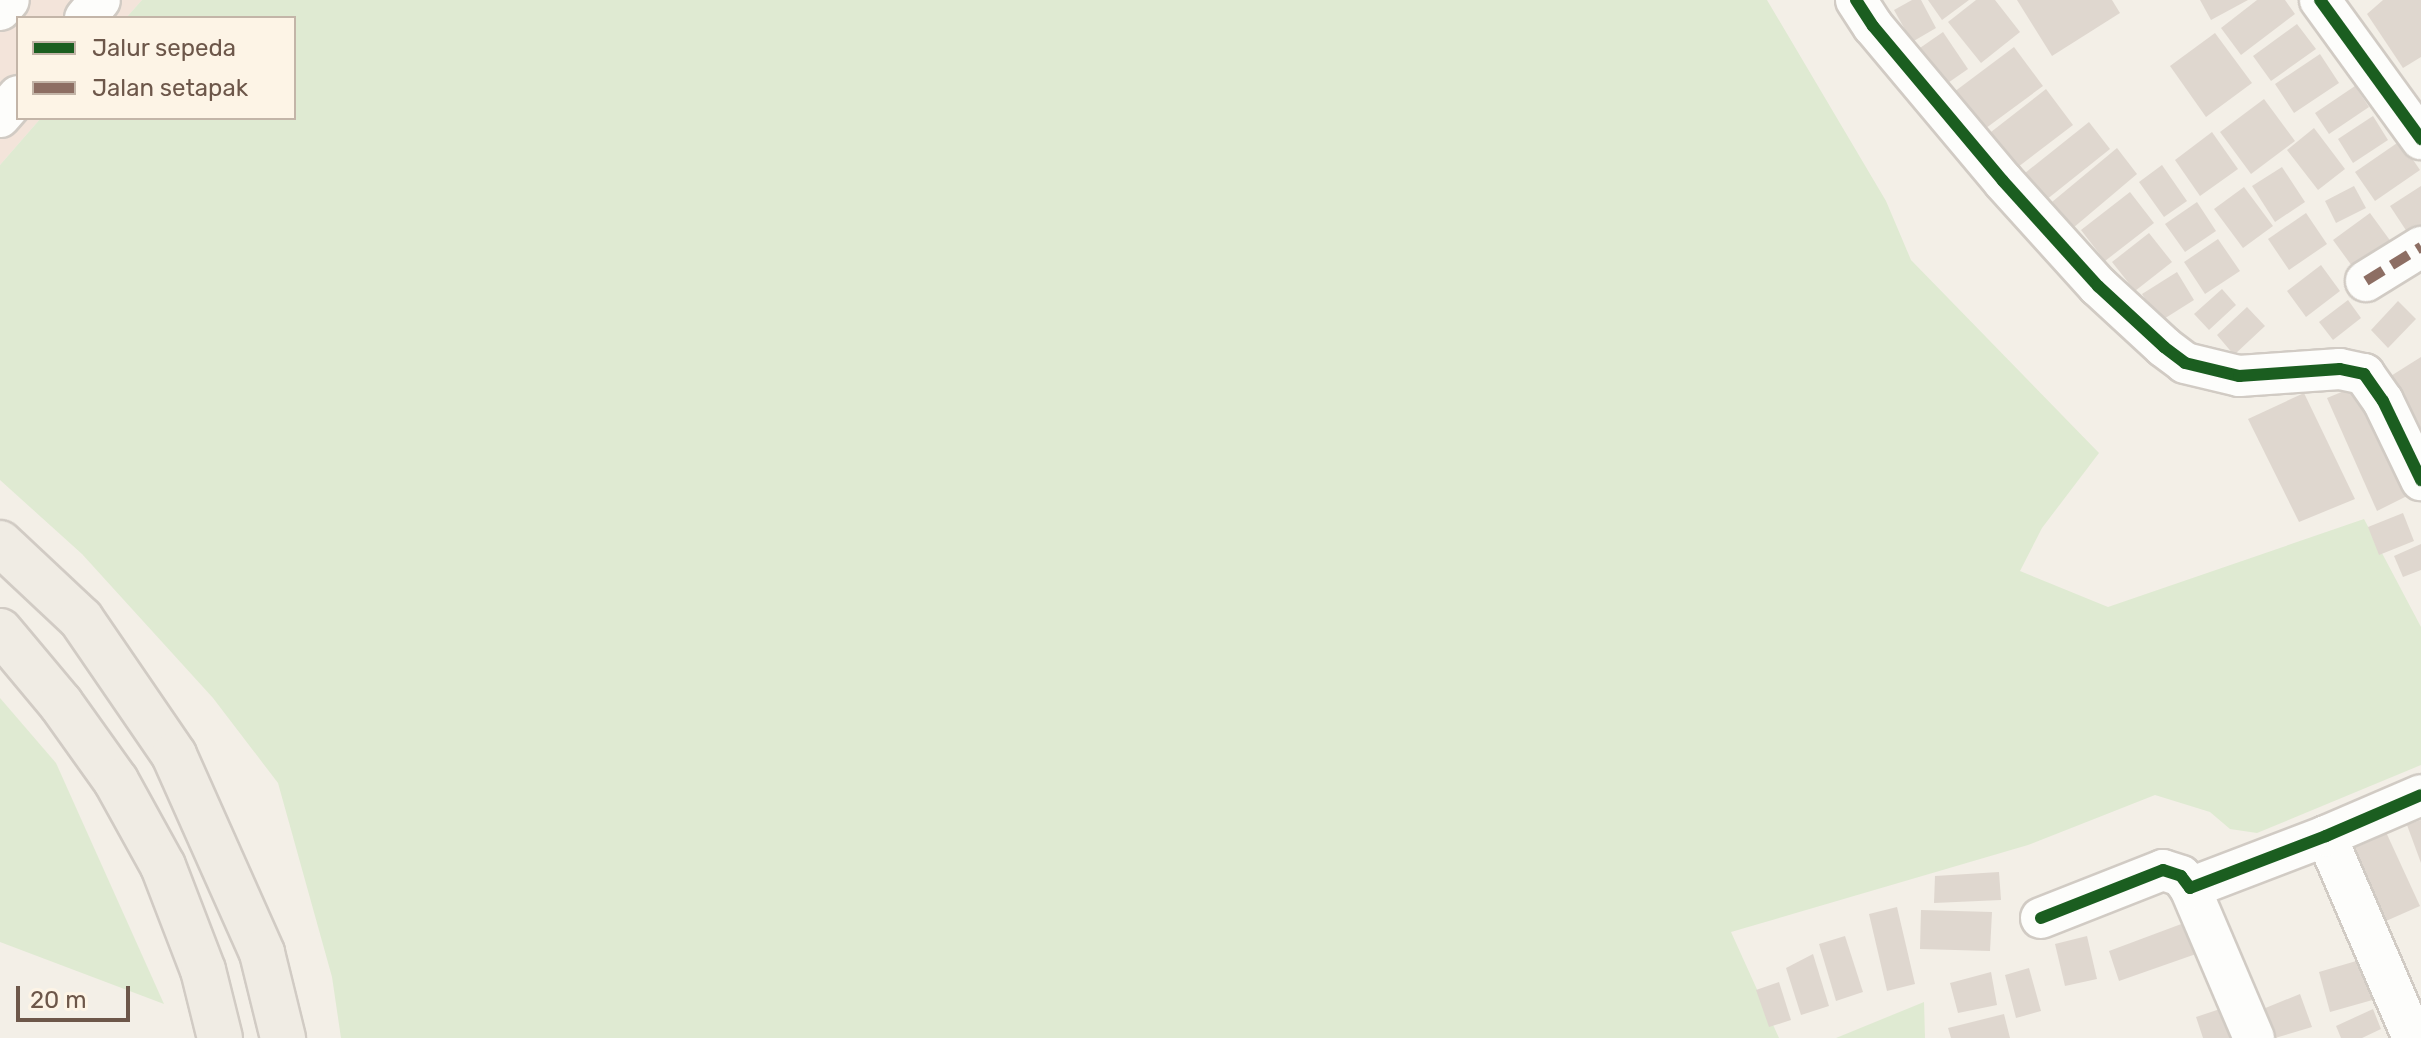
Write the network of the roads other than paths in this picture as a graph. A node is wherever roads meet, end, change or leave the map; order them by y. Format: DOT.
graph roads {
  1 [pos="9,0"];
  2 [pos="100,0"];
  3 [pos="1856,0"];
  4 [pos="2320,0"];
  5 [pos="0,10"];
  6 [pos="87,16"];
  7 [pos="16,98"];
  8 [pos="0,117"];
  9 [pos="2421,139"];
  10 [pos="2421,247"];
  11 [pos="2366,281"];
  12 [pos="2421,480"];
  13 [pos="0,543"];
  14 [pos="0,631"];
  15 [pos="2421,795"];
  16 [pos="2326,836"];
  17 [pos="2190,888"];
  18 [pos="2041,918"];
  19 [pos="220,1038"];
  20 [pos="283,1038"];
  21 [pos="2254,1038"];
  22 [pos="2413,1038"];
  1 -- 5 [label="street"];
  2 -- 6 [label="street"];
  3 -- 12 [label="street"];
  4 -- 9 [label="street"];
  7 -- 8 [label="street"];
  10 -- 11 [label="street"];
  13 -- 20 [label="main road"];
  14 -- 19 [label="main road"];
  15 -- 16 [label="street"];
  16 -- 17 [label="street"];
  16 -- 22 [label="street"];
  17 -- 18 [label="street"];
  17 -- 21 [label="street"];
}
